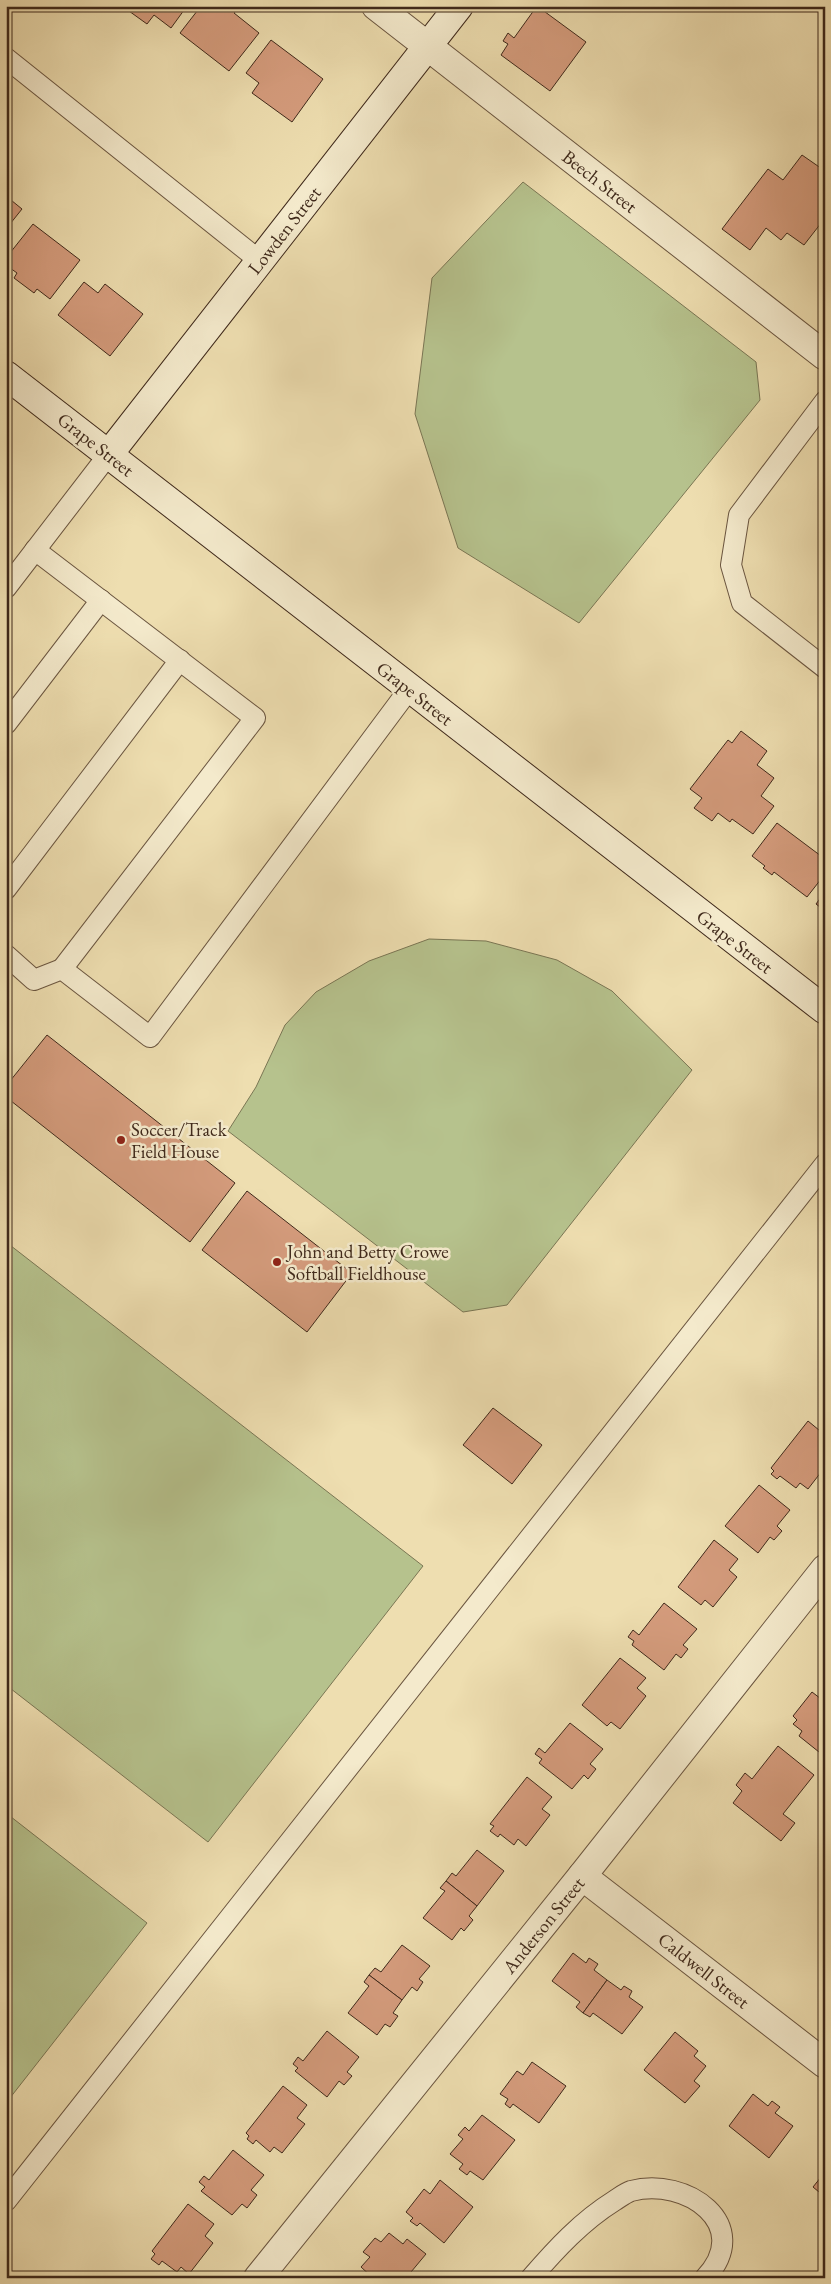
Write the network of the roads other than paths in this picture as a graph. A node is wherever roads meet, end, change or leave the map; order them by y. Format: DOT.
graph roads {
  1 [pos="376,6"];
  2 [pos="459,6"];
  3 [pos="428,47"];
  4 [pos="6,58"];
  5 [pos="260,261"];
  6 [pos="825,356"];
  7 [pos="6,375"];
  8 [pos="825,401"];
  9 [pos="109,454"];
  10 [pos="35,550"];
  11 [pos="6,588"];
  12 [pos="101,600"];
  13 [pos="180,660"];
  14 [pos="825,668"];
  15 [pos="410,688"];
  16 [pos="6,724"];
  17 [pos="6,889"];
  18 [pos="6,955"];
  19 [pos="62,969"];
  20 [pos="825,1010"];
  21 [pos="825,1164"];
  22 [pos="825,1569"];
  23 [pos="582,1876"];
  24 [pos="825,2064"];
  25 [pos="6,2201"];
  26 [pos="258,2278"];
  27 [pos="531,2278"];
  28 [pos="705,2278"];
  1 -- 3 [label="street, Beech Street"];
  2 -- 3 [label="street, Lowden Street"];
  3 -- 5 [label="street, Lowden Street"];
  3 -- 6 [label="street, Beech Street"];
  4 -- 5 [label="lane"];
  5 -- 9 [label="street, Lowden Street"];
  7 -- 9 [label="street, Grape Street"];
  8 -- 14 [label="lane"];
  9 -- 10 [label="lane"];
  9 -- 15 [label="street, Grape Street"];
  10 -- 11 [label="lane"];
  10 -- 12 [label="lane"];
  12 -- 13 [label="lane"];
  12 -- 16 [label="lane"];
  13 -- 17 [label="lane"];
  13 -- 19 [label="lane"];
  15 -- 19 [label="lane"];
  15 -- 20 [label="street, Grape Street"];
  18 -- 19 [label="lane"];
  21 -- 25 [label="lane"];
  22 -- 23 [label="street, Anderson Street"];
  23 -- 24 [label="street, Caldwell Street"];
  23 -- 26 [label="street, Anderson Street"];
  27 -- 28 [label="lane"];
}
